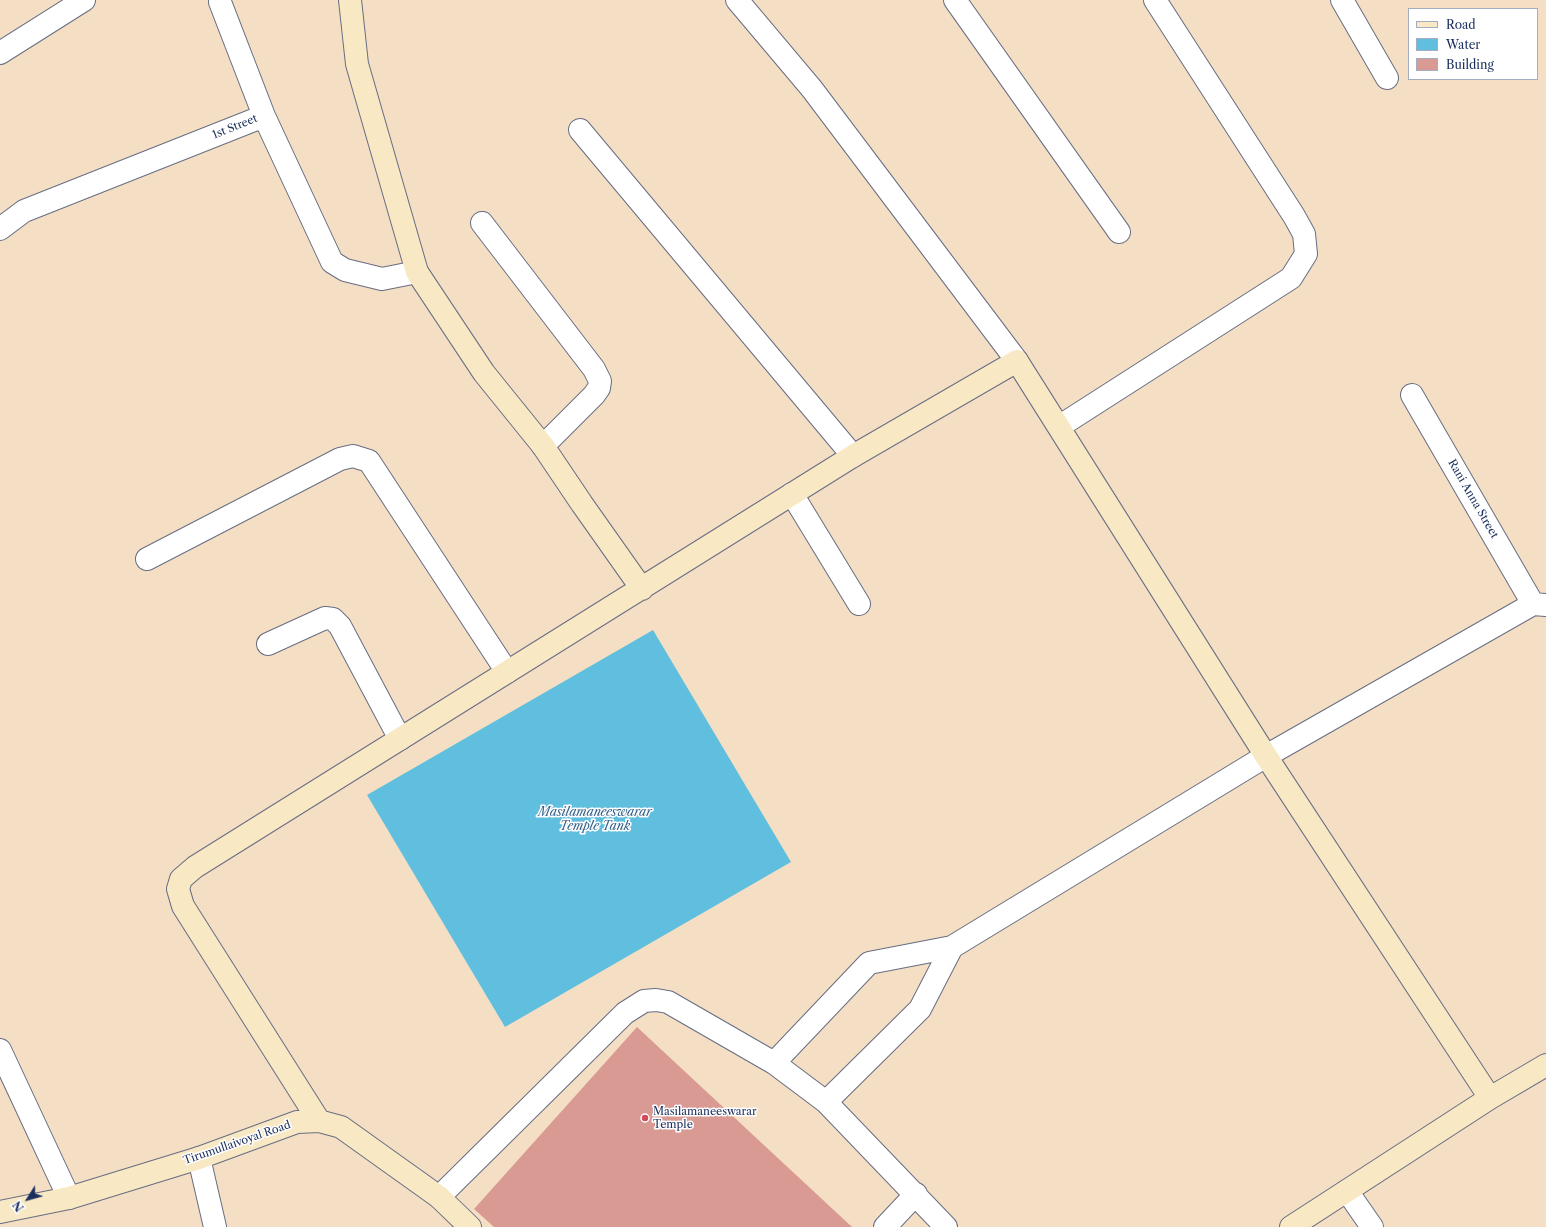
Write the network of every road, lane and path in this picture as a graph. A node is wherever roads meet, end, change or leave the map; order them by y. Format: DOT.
graph roads {
  1 [pos="84,0"];
  2 [pos="350,0"];
  3 [pos="737,0"];
  4 [pos="1155,0"];
  5 [pos="1342,0"];
  6 [pos="220,2"];
  7 [pos="963,3"];
  8 [pos="0,53"];
  9 [pos="1388,78"];
  10 [pos="264,116"];
  11 [pos="580,130"];
  12 [pos="482,223"];
  13 [pos="0,229"];
  14 [pos="1119,232"];
  15 [pos="417,272"];
  16 [pos="1017,361"];
  17 [pos="1412,395"];
  18 [pos="1060,426"];
  19 [pos="543,446"];
  20 [pos="853,456"];
  21 [pos="792,494"];
  22 [pos="147,559"];
  23 [pos="642,589"];
  24 [pos="859,604"];
  25 [pos="1539,604"];
  26 [pos="268,644"];
  27 [pos="507,672"];
  28 [pos="400,739"];
  29 [pos="1266,756"];
  30 [pos="952,947"];
  31 [pos="0,1050"];
  32 [pos="774,1063"];
  33 [pos="1546,1065"];
  34 [pos="1490,1098"];
  35 [pos="826,1102"];
  36 [pos="319,1121"];
  37 [pos="200,1158"];
  38 [pos="1347,1191"];
  39 [pos="916,1194"];
  40 [pos="439,1197"];
  41 [pos="69,1198"];
  42 [pos="0,1212"];
  43 [pos="215,1227"];
  44 [pos="470,1227"];
  45 [pos="885,1227"];
  46 [pos="946,1227"];
  47 [pos="1291,1227"];
  48 [pos="1372,1227"];
  1 -- 8 [label="street"];
  2 -- 15 [label="street"];
  3 -- 16 [label="street"];
  4 -- 18 [label="street"];
  5 -- 9 [label="street"];
  6 -- 10 [label="street"];
  7 -- 14 [label="street"];
  10 -- 13 [label="street, 1st Street"];
  10 -- 15 [label="street, 1st Street"];
  11 -- 20 [label="street"];
  12 -- 19 [label="street"];
  15 -- 19 [label="street"];
  16 -- 18 [label="street"];
  16 -- 20 [label="street"];
  17 -- 25 [label="street, Rani Anna Street"];
  18 -- 29 [label="street"];
  19 -- 23 [label="street"];
  20 -- 21 [label="street"];
  21 -- 23 [label="street"];
  21 -- 24 [label="street"];
  22 -- 27 [label="street"];
  23 -- 27 [label="street"];
  25 -- 29 [label="street"];
  26 -- 28 [label="street"];
  27 -- 28 [label="street"];
  28 -- 36 [label="street"];
  29 -- 30 [label="street"];
  29 -- 34 [label="street"];
  30 -- 32 [label="street"];
  30 -- 35 [label="street"];
  31 -- 41 [label="street"];
  32 -- 35 [label="street"];
  32 -- 40 [label="street"];
  33 -- 34 [label="street"];
  34 -- 38 [label="street"];
  35 -- 39 [label="street"];
  36 -- 37 [label="street, Tirumullaivoyal Road"];
  36 -- 40 [label="street, Tirumullaivoyal Road"];
  37 -- 41 [label="street, Tirumullaivoyal Road"];
  37 -- 43 [label="street"];
  38 -- 47 [label="street"];
  38 -- 48 [label="street"];
  39 -- 45 [label="street"];
  39 -- 46 [label="street"];
  40 -- 44 [label="street, Tirumullaivoyal Road"];
  41 -- 42 [label="street, Tirumullaivoyal Road"];
}
